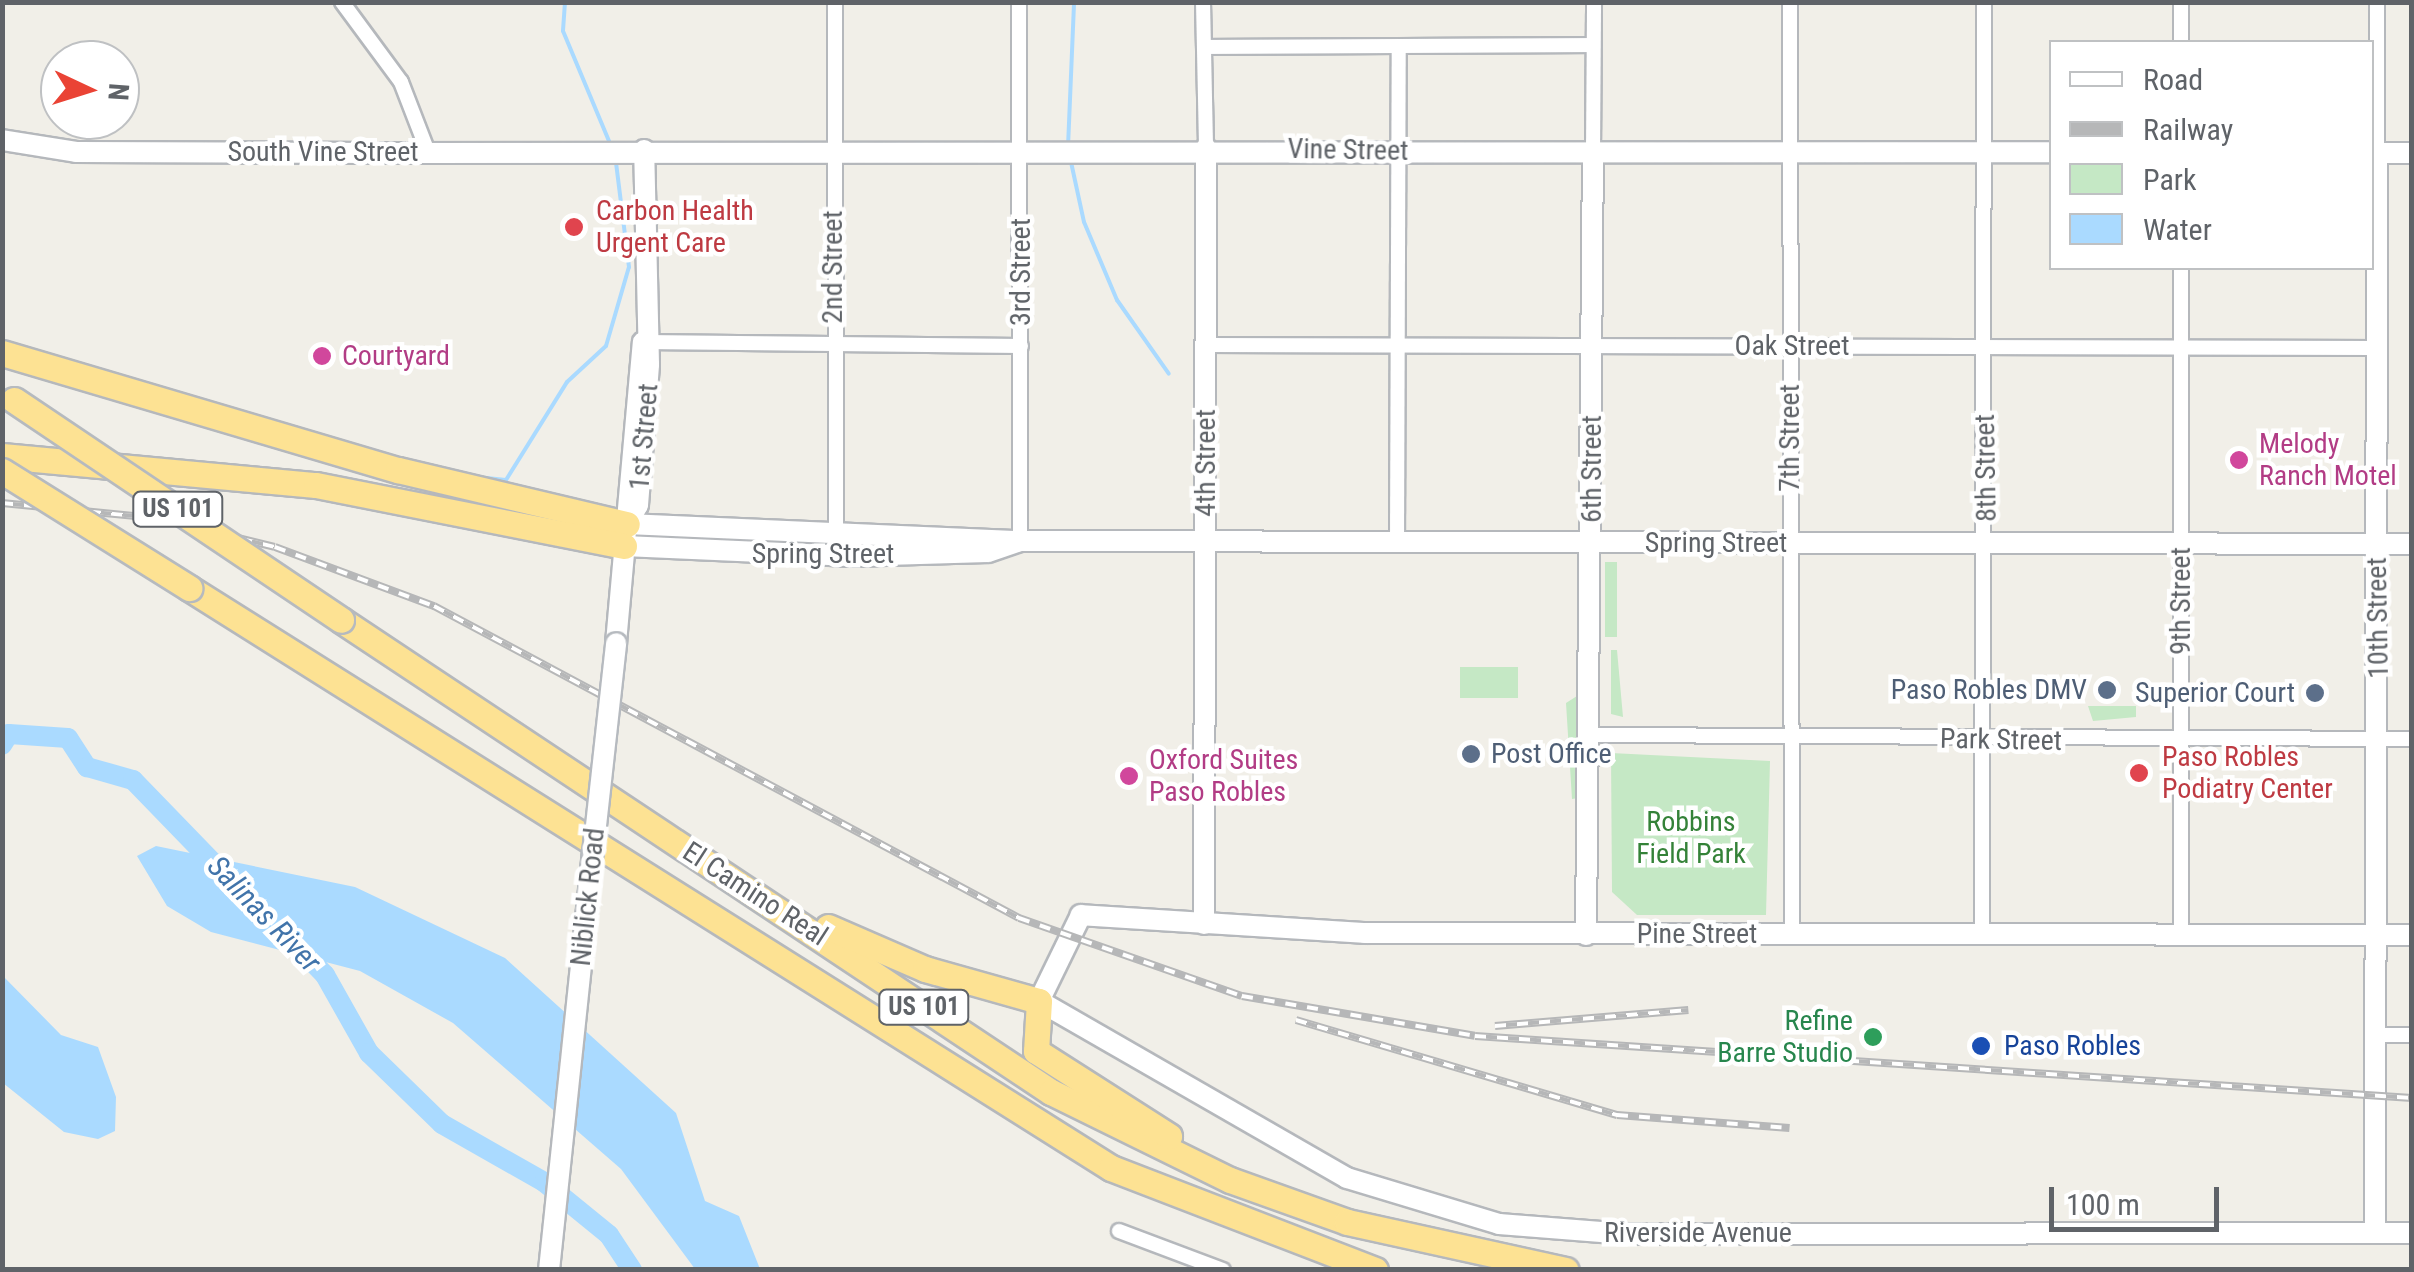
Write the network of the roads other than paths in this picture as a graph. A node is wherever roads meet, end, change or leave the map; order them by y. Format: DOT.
graph roads {
  1 [pos="342,2"];
  2 [pos="835,2"];
  3 [pos="1019,2"];
  4 [pos="1203,2"];
  5 [pos="1594,2"];
  6 [pos="1790,2"];
  7 [pos="1984,2"];
  8 [pos="2181,2"];
  9 [pos="2377,2"];
  10 [pos="2181,40"];
  11 [pos="1593,45"];
  12 [pos="1206,46"];
  13 [pos="1399,48"];
  14 [pos="2,140"];
  15 [pos="1020,148"];
  16 [pos="1206,148"];
  17 [pos="834,149"];
  18 [pos="644,150"];
  19 [pos="1398,151"];
  20 [pos="1791,151"];
  21 [pos="428,152"];
  22 [pos="1593,152"];
  23 [pos="1984,152"];
  24 [pos="2049,152"];
  25 [pos="2374,153"];
  26 [pos="2412,153"];
  27 [pos="2181,270"];
  28 [pos="644,342"];
  29 [pos="833,344"];
  30 [pos="1593,345"];
  31 [pos="1790,345"];
  32 [pos="1021,346"];
  33 [pos="1206,346"];
  34 [pos="1397,346"];
  35 [pos="1985,347"];
  36 [pos="2181,348"];
  37 [pos="2377,348"];
  38 [pos="2,353"];
  39 [pos="8,397"];
  40 [pos="2,456"];
  41 [pos="2,471"];
  42 [pos="836,532"];
  43 [pos="626,535"];
  44 [pos="1205,540"];
  45 [pos="1020,541"];
  46 [pos="1397,542"];
  47 [pos="1987,542"];
  48 [pos="1592,543"];
  49 [pos="1790,543"];
  50 [pos="2181,543"];
  51 [pos="2377,544"];
  52 [pos="2412,544"];
  53 [pos="1591,735"];
  54 [pos="1792,736"];
  55 [pos="2380,738"];
  56 [pos="2412,739"];
  57 [pos="1984,740"];
  58 [pos="2181,742"];
  59 [pos="638,818"];
  60 [pos="1204,924"];
  61 [pos="1792,934"];
  62 [pos="1982,934"];
  63 [pos="1586,935"];
  64 [pos="2180,935"];
  65 [pos="2376,936"];
  66 [pos="2412,936"];
  67 [pos="1040,1001"];
  68 [pos="2376,1035"];
  69 [pos="2412,1035"];
  70 [pos="1230,1180"];
  71 [pos="1120,1230"];
  72 [pos="2375,1233"];
  73 [pos="2412,1233"];
  74 [pos="1264,1234"];
  75 [pos="550,1270"];
  76 [pos="1223,1270"];
  77 [pos="1334,1270"];
  78 [pos="1375,1270"];
  79 [pos="1566,1270"];
  1 -- 21 [label="street"];
  2 -- 17 [label="street, 2nd Street"];
  3 -- 15 [label="street, 3rd Street"];
  4 -- 12 [label="street, 4th Street"];
  5 -- 11 [label="street, 6th Street"];
  6 -- 20 [label="street, 7th Street"];
  7 -- 23 [label="street, 8th Street"];
  8 -- 10 [label="street"];
  9 -- 25 [label="street, 10th Street"];
  11 -- 13 [label="street"];
  11 -- 22 [label="street, 6th Street"];
  12 -- 13 [label="street"];
  12 -- 16 [label="street, 4th Street"];
  13 -- 19 [label="street"];
  14 -- 21 [label="street, South Vine Street"];
  15 -- 16 [label="street, Vine Street"];
  15 -- 17 [label="street, Vine Street"];
  15 -- 32 [label="street, 3rd Street"];
  16 -- 19 [label="street, Vine Street"];
  16 -- 33 [label="street, 4th Street"];
  17 -- 18 [label="street, Vine Street"];
  17 -- 29 [label="street, 2nd Street"];
  18 -- 21 [label="street, South Vine Street"];
  18 -- 28 [label="street, 1st Street"];
  19 -- 22 [label="street, Vine Street"];
  19 -- 34 [label="street"];
  20 -- 22 [label="street, Vine Street"];
  20 -- 23 [label="street, Vine Street"];
  20 -- 31 [label="street, 7th Street"];
  22 -- 30 [label="street, 6th Street"];
  23 -- 24 [label="street, Vine Street"];
  23 -- 35 [label="street, 8th Street"];
  25 -- 26 [label="street"];
  25 -- 37 [label="street, 10th Street"];
  27 -- 36 [label="street, 9th Street"];
  28 -- 29 [label="street"];
  28 -- 43 [label="street, 1st Street"];
  29 -- 32 [label="street"];
  29 -- 42 [label="street, 2nd Street"];
  30 -- 31 [label="street, Oak Street"];
  30 -- 34 [label="street, Oak Street"];
  30 -- 48 [label="street, 6th Street"];
  31 -- 35 [label="street, Oak Street"];
  31 -- 49 [label="street, 7th Street"];
  32 -- 45 [label="street, 3rd Street"];
  33 -- 34 [label="street, Oak Street"];
  33 -- 44 [label="street, 4th Street"];
  34 -- 46 [label="street"];
  35 -- 36 [label="street, Oak Street"];
  35 -- 47 [label="street, 8th Street"];
  36 -- 37 [label="street, Oak Street"];
  36 -- 50 [label="street, 9th Street"];
  37 -- 51 [label="street, 10th Street"];
  38 -- 43 [label="highway"];
  39 -- 59 [label="highway, El Camino Real / US 101, bridge"];
  40 -- 43 [label="highway"];
  41 -- 74 [label="highway, El Camino Real / US 101, bridge"];
  42 -- 43 [label="street, Spring Street"];
  42 -- 45 [label="street, Spring Street"];
  43 -- 45 [label="street, Spring Street"];
  43 -- 75 [label="street, Niblick Road, bridge"];
  44 -- 45 [label="street, Spring Street"];
  44 -- 46 [label="street, Spring Street"];
  44 -- 60 [label="street, 4th Street"];
  46 -- 48 [label="street, Spring Street"];
  47 -- 49 [label="street, Spring Street"];
  47 -- 50 [label="street, Spring Street"];
  47 -- 57 [label="street, 8th Street"];
  48 -- 49 [label="street, Spring Street"];
  48 -- 53 [label="street, 6th Street"];
  49 -- 54 [label="street, 7th Street"];
  50 -- 51 [label="street, Spring Street"];
  50 -- 58 [label="street, 9th Street"];
  51 -- 52 [label="street, Spring Street"];
  51 -- 55 [label="street, 10th Street"];
  53 -- 54 [label="street, Park Street"];
  53 -- 63 [label="street, 6th Street"];
  54 -- 57 [label="street, Park Street"];
  54 -- 61 [label="street, 7th Street"];
  55 -- 56 [label="street, Park Street"];
  55 -- 58 [label="street, Park Street"];
  55 -- 65 [label="street, 10th Street"];
  57 -- 58 [label="street, Park Street"];
  57 -- 62 [label="street, 8th Street"];
  58 -- 64 [label="street, 9th Street"];
  59 -- 67 [label="highway"];
  59 -- 70 [label="highway, El Camino Real / US 101"];
  60 -- 63 [label="street, Pine Street"];
  60 -- 67 [label="street, Pine Street"];
  61 -- 62 [label="street, Pine Street"];
  61 -- 63 [label="street, Pine Street"];
  62 -- 64 [label="street, Pine Street"];
  64 -- 65 [label="street, Pine Street"];
  65 -- 66 [label="street, Pine Street"];
  65 -- 68 [label="street, 10th Street"];
  67 -- 70 [label="highway"];
  67 -- 72 [label="street, Riverside Avenue"];
  68 -- 69 [label="street"];
  68 -- 72 [label="street, 10th Street"];
  70 -- 79 [label="highway, El Camino Real / US 101"];
  71 -- 76 [label="street"];
  72 -- 73 [label="street, Riverside Avenue"];
  74 -- 77 [label="highway"];
  74 -- 78 [label="highway, El Camino Real / US 101"];
}
